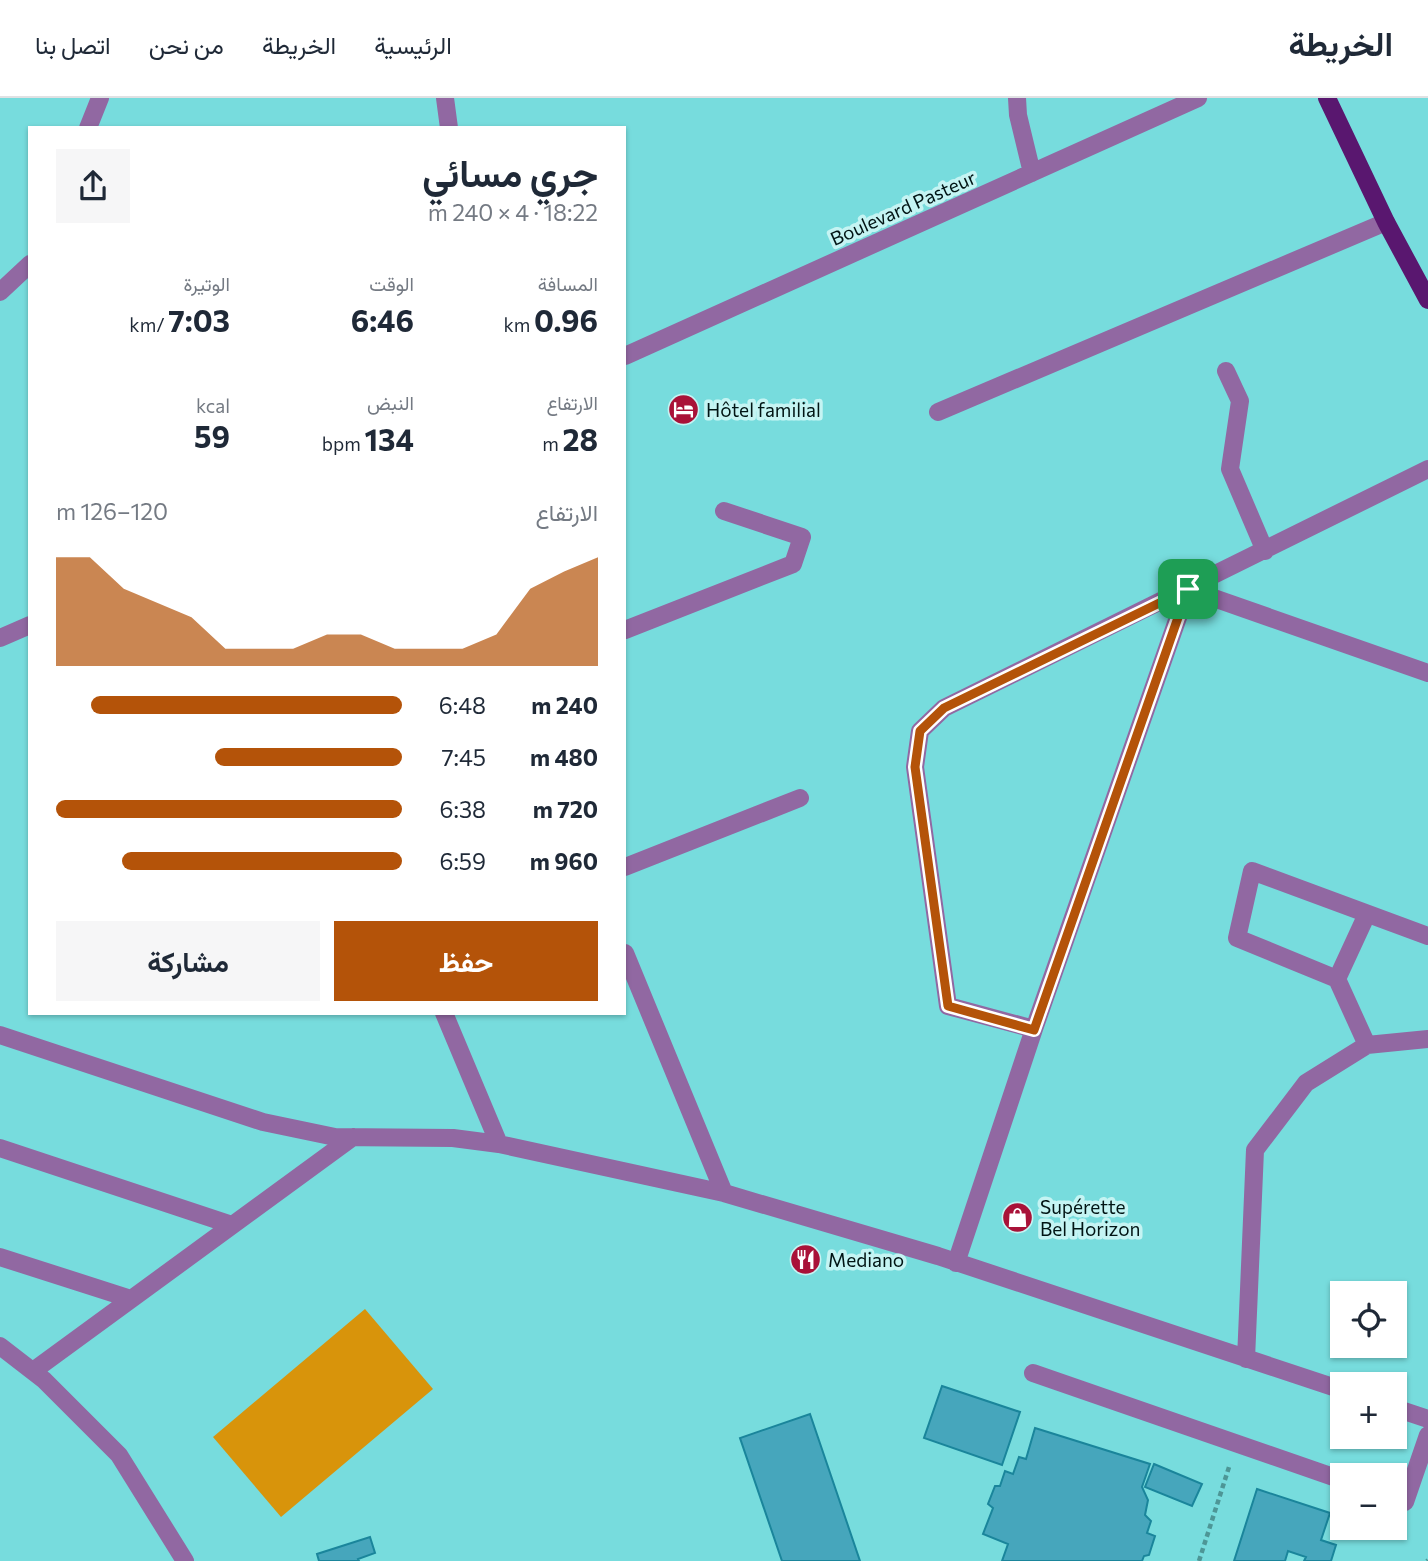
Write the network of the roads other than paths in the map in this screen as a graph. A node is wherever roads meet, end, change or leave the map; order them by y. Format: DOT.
graph roads {
  1 [pos="100,98"];
  2 [pos="445,98"];
  3 [pos="1017,98"];
  4 [pos="1198,98"];
  5 [pos="1327,98"];
  6 [pos="89,126"];
  7 [pos="449,126"];
  8 [pos="1032,173"];
  9 [pos="1386,222"];
  10 [pos="28,266"];
  11 [pos="0,292"];
  12 [pos="1428,300"];
  13 [pos="626,356"];
  14 [pos="1226,371"];
  15 [pos="938,412"];
  16 [pos="1428,469"];
  17 [pos="724,512"];
  18 [pos="1265,551"];
  19 [pos="1188,589"];
  20 [pos="28,626"];
  21 [pos="626,630"];
  22 [pos="0,638"];
  23 [pos="1428,673"];
  24 [pos="800,798"];
  25 [pos="626,867"];
  26 [pos="1367,914"];
  27 [pos="1428,936"];
  28 [pos="626,955"];
  29 [pos="1337,979"];
  30 [pos="445,1015"];
  31 [pos="1034,1030"];
  32 [pos="0,1035"];
  33 [pos="1428,1039"];
  34 [pos="1367,1045"];
  35 [pos="353,1138"];
  36 [pos="499,1144"];
  37 [pos="0,1148"];
  38 [pos="724,1193"];
  39 [pos="232,1225"];
  40 [pos="0,1257"];
  41 [pos="956,1263"];
  42 [pos="131,1299"];
  43 [pos="0,1346"];
  44 [pos="1246,1359"];
  45 [pos="33,1371"];
  46 [pos="1033,1373"];
  47 [pos="1330,1387"];
  48 [pos="1407,1412"];
  49 [pos="1428,1419"];
  50 [pos="1428,1435"];
  51 [pos="1330,1476"];
  52 [pos="1407,1496"];
  53 [pos="186,1561"];
  1 -- 6 [label="street"];
  2 -- 7 [label="street"];
  3 -- 8 [label="street"];
  4 -- 8 [label="street, Boulevard Pasteur"];
  5 -- 9 [label="main road"];
  8 -- 13 [label="street, Boulevard Pasteur"];
  9 -- 12 [label="main road"];
  9 -- 15 [label="street"];
  10 -- 11 [label="street"];
  14 -- 18 [label="street"];
  16 -- 18 [label="street"];
  17 -- 21 [label="street"];
  18 -- 19 [label="street"];
  19 -- 23 [label="street"];
  19 -- 31 [label="street"];
  19 -- 31 [label="street"];
  20 -- 22 [label="street"];
  24 -- 25 [label="street"];
  26 -- 27 [label="street"];
  26 -- 29 [label="street"];
  26 -- 29 [label="street"];
  28 -- 38 [label="street"];
  29 -- 34 [label="street"];
  30 -- 36 [label="street"];
  31 -- 41 [label="street"];
  32 -- 35 [label="street"];
  33 -- 34 [label="street"];
  34 -- 44 [label="street"];
  35 -- 36 [label="street"];
  35 -- 39 [label="street"];
  36 -- 38 [label="street"];
  37 -- 39 [label="street"];
  38 -- 41 [label="street"];
  39 -- 42 [label="street"];
  40 -- 42 [label="street"];
  41 -- 44 [label="street"];
  42 -- 45 [label="street"];
  43 -- 45 [label="street"];
  44 -- 47 [label="street"];
  45 -- 53 [label="street"];
  46 -- 51 [label="street"];
  48 -- 49 [label="street"];
  50 -- 52 [label="street"];
}
